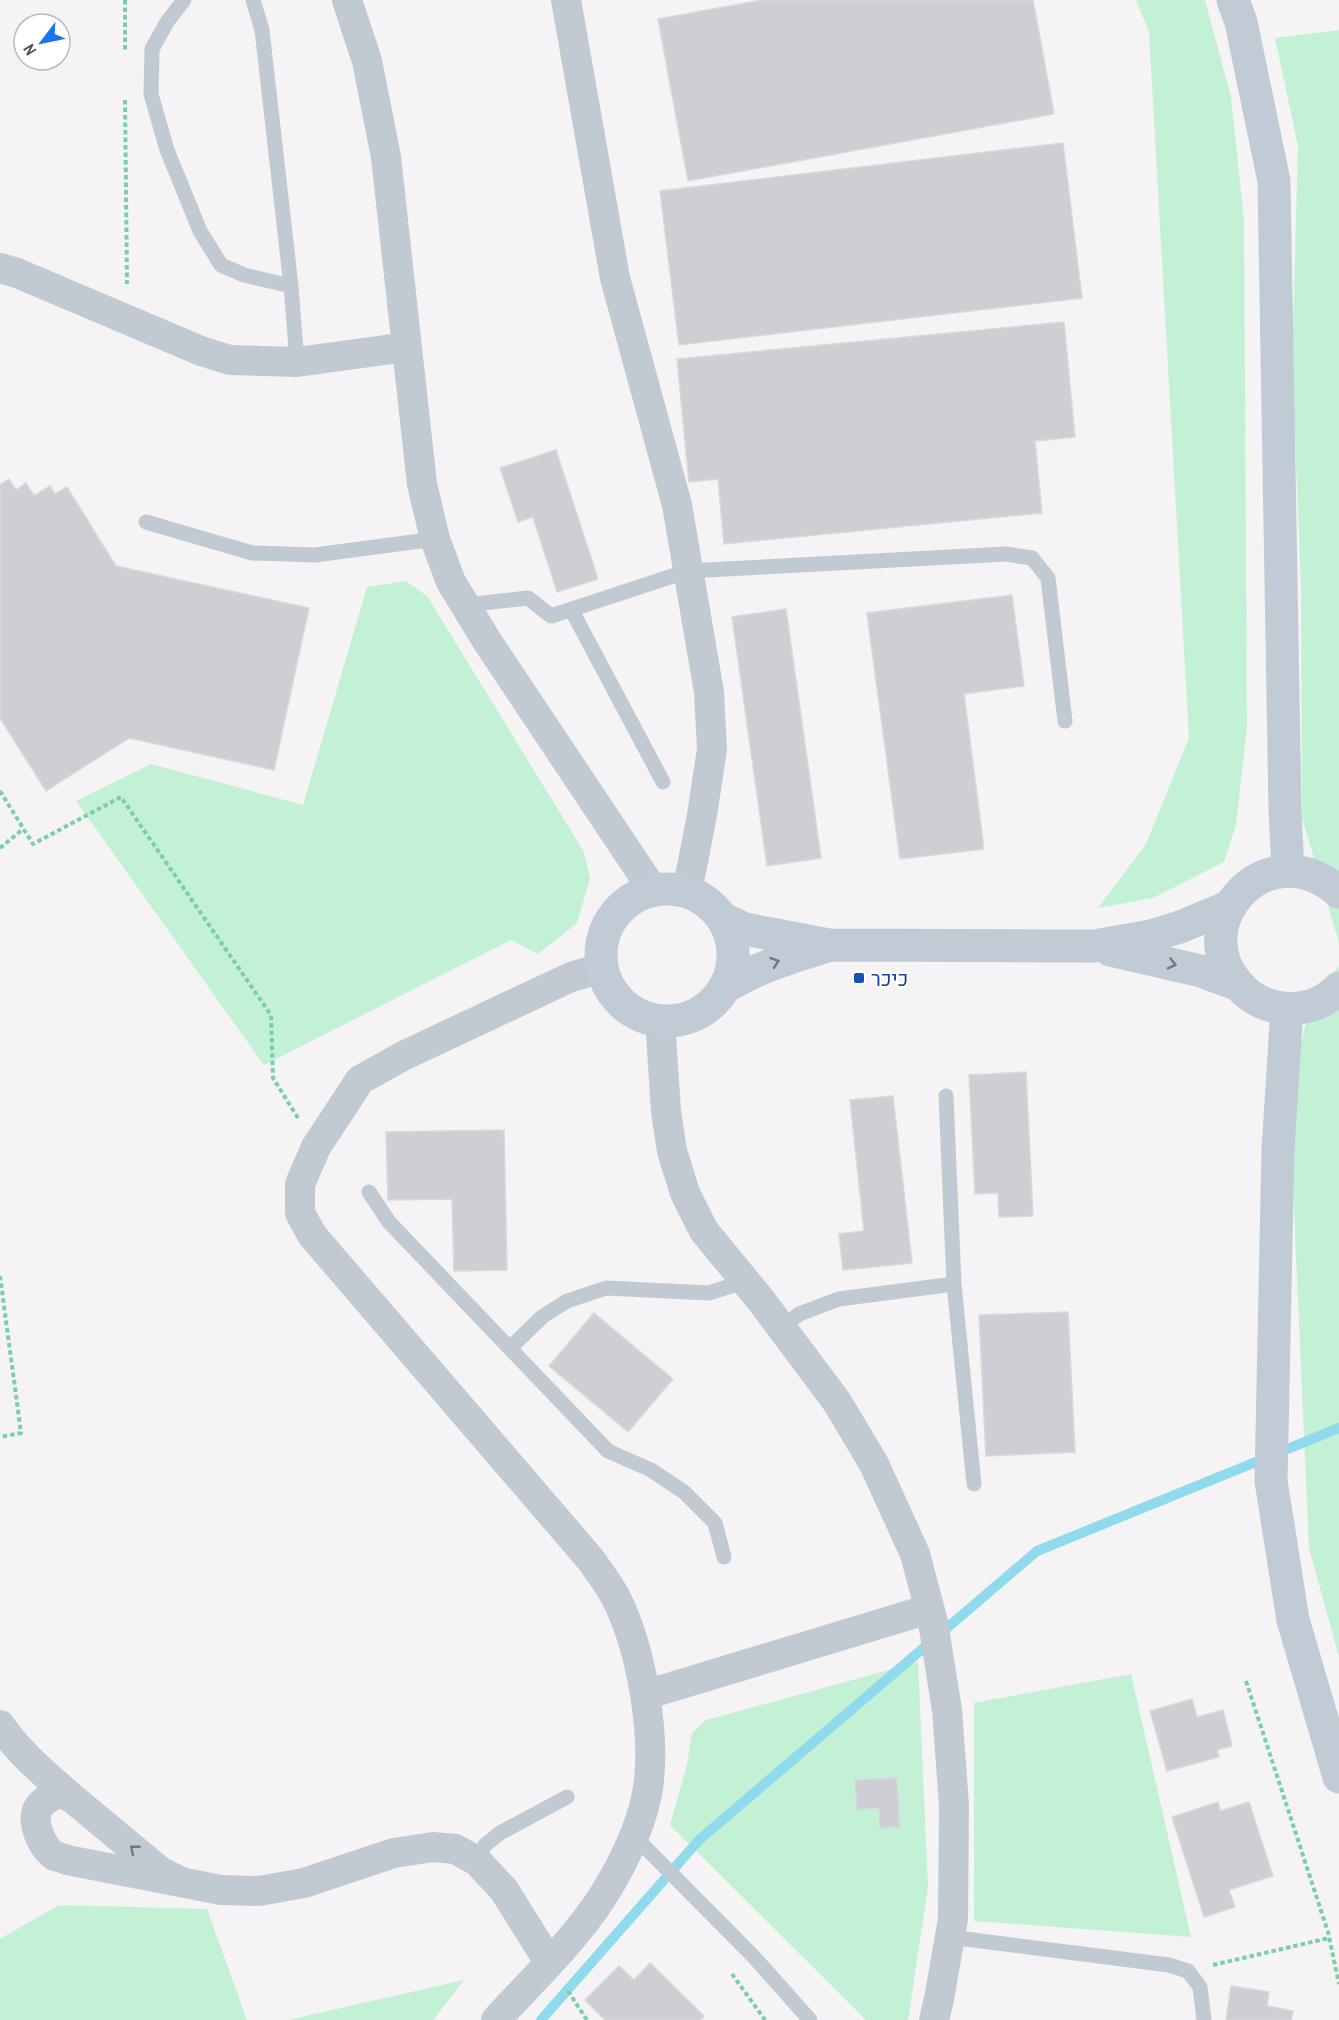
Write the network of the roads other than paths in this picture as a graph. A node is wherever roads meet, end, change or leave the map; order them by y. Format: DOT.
graph roads {
  1 [pos="184,0"];
  2 [pos="253,0"];
  3 [pos="347,0"];
  4 [pos="566,0"];
  5 [pos="1233,0"];
  6 [pos="0,268"];
  7 [pos="291,286"];
  8 [pos="407,346"];
  9 [pos="297,362"];
  10 [pos="146,522"];
  11 [pos="435,539"];
  12 [pos="688,571"];
  13 [pos="465,605"];
  14 [pos="571,609"];
  15 [pos="1065,721"];
  16 [pos="663,782"];
  17 [pos="1288,871"];
  18 [pos="653,890"];
  19 [pos="687,892"];
  20 [pos="1339,892"];
  21 [pos="1231,906"];
  22 [pos="723,919"];
  23 [pos="829,945"];
  24 [pos="1094,946"];
  25 [pos="602,968"];
  26 [pos="1239,985"];
  27 [pos="724,988"];
  28 [pos="1339,988"];
  29 [pos="1287,1009"];
  30 [pos="660,1020"];
  31 [pos="946,1096"];
  32 [pos="369,1192"];
  33 [pos="746,1281"];
  34 [pos="954,1284"];
  35 [pos="782,1328"];
  36 [pos="510,1348"];
  37 [pos="974,1484"];
  38 [pos="724,1557"];
  39 [pos="929,1608"];
  40 [pos="645,1695"];
  41 [pos="7,1734"];
  42 [pos="1339,1777"];
  43 [pos="567,1797"];
  44 [pos="72,1798"];
  45 [pos="36,1824"];
  46 [pos="634,1836"];
  47 [pos="477,1861"];
  48 [pos="182,1882"];
  49 [pos="950,1937"];
  50 [pos="549,1962"];
  51 [pos="496,2020"];
  52 [pos="810,2020"];
  53 [pos="934,2020"];
  54 [pos="1204,2020"];
  1 -- 7 [label="lane"];
  2 -- 7 [label="lane"];
  3 -- 8 [label="street"];
  4 -- 12 [label="street"];
  5 -- 17 [label="main road"];
  6 -- 9 [label="street"];
  7 -- 9 [label="lane"];
  8 -- 9 [label="street"];
  8 -- 11 [label="street"];
  10 -- 11 [label="lane"];
  11 -- 13 [label="street"];
  12 -- 14 [label="lane"];
  12 -- 15 [label="lane"];
  12 -- 19 [label="street"];
  13 -- 14 [label="lane"];
  13 -- 18 [label="street"];
  14 -- 16 [label="lane"];
  17 -- 20 [label="main road"];
  17 -- 21 [label="main road"];
  18 -- 19 [label="main road"];
  18 -- 25 [label="main road"];
  19 -- 22 [label="main road"];
  21 -- 24 [label="main road"];
  21 -- 26 [label="main road"];
  22 -- 23 [label="main road"];
  22 -- 27 [label="main road"];
  23 -- 24 [label="main road"];
  27 -- 23 [label="main road, one-way"];
  24 -- 26 [label="main road, one-way"];
  25 -- 30 [label="main road"];
  25 -- 40 [label="street"];
  26 -- 29 [label="main road"];
  27 -- 30 [label="main road"];
  28 -- 29 [label="main road"];
  29 -- 42 [label="main road"];
  30 -- 33 [label="street"];
  31 -- 34 [label="lane"];
  32 -- 36 [label="lane"];
  33 -- 35 [label="street"];
  33 -- 36 [label="lane"];
  34 -- 35 [label="lane"];
  34 -- 37 [label="lane"];
  35 -- 39 [label="street"];
  36 -- 38 [label="lane"];
  39 -- 40 [label="street"];
  39 -- 49 [label="street"];
  40 -- 46 [label="street"];
  41 -- 44 [label="street"];
  41 -- 45 [label="street"];
  43 -- 47 [label="lane"];
  44 -- 45 [label="street"];
  48 -- 44 [label="street, one-way"];
  45 -- 48 [label="street"];
  46 -- 50 [label="street"];
  46 -- 52 [label="lane"];
  47 -- 48 [label="street"];
  47 -- 50 [label="street"];
  49 -- 53 [label="street"];
  49 -- 54 [label="lane"];
  50 -- 51 [label="street"];
}
